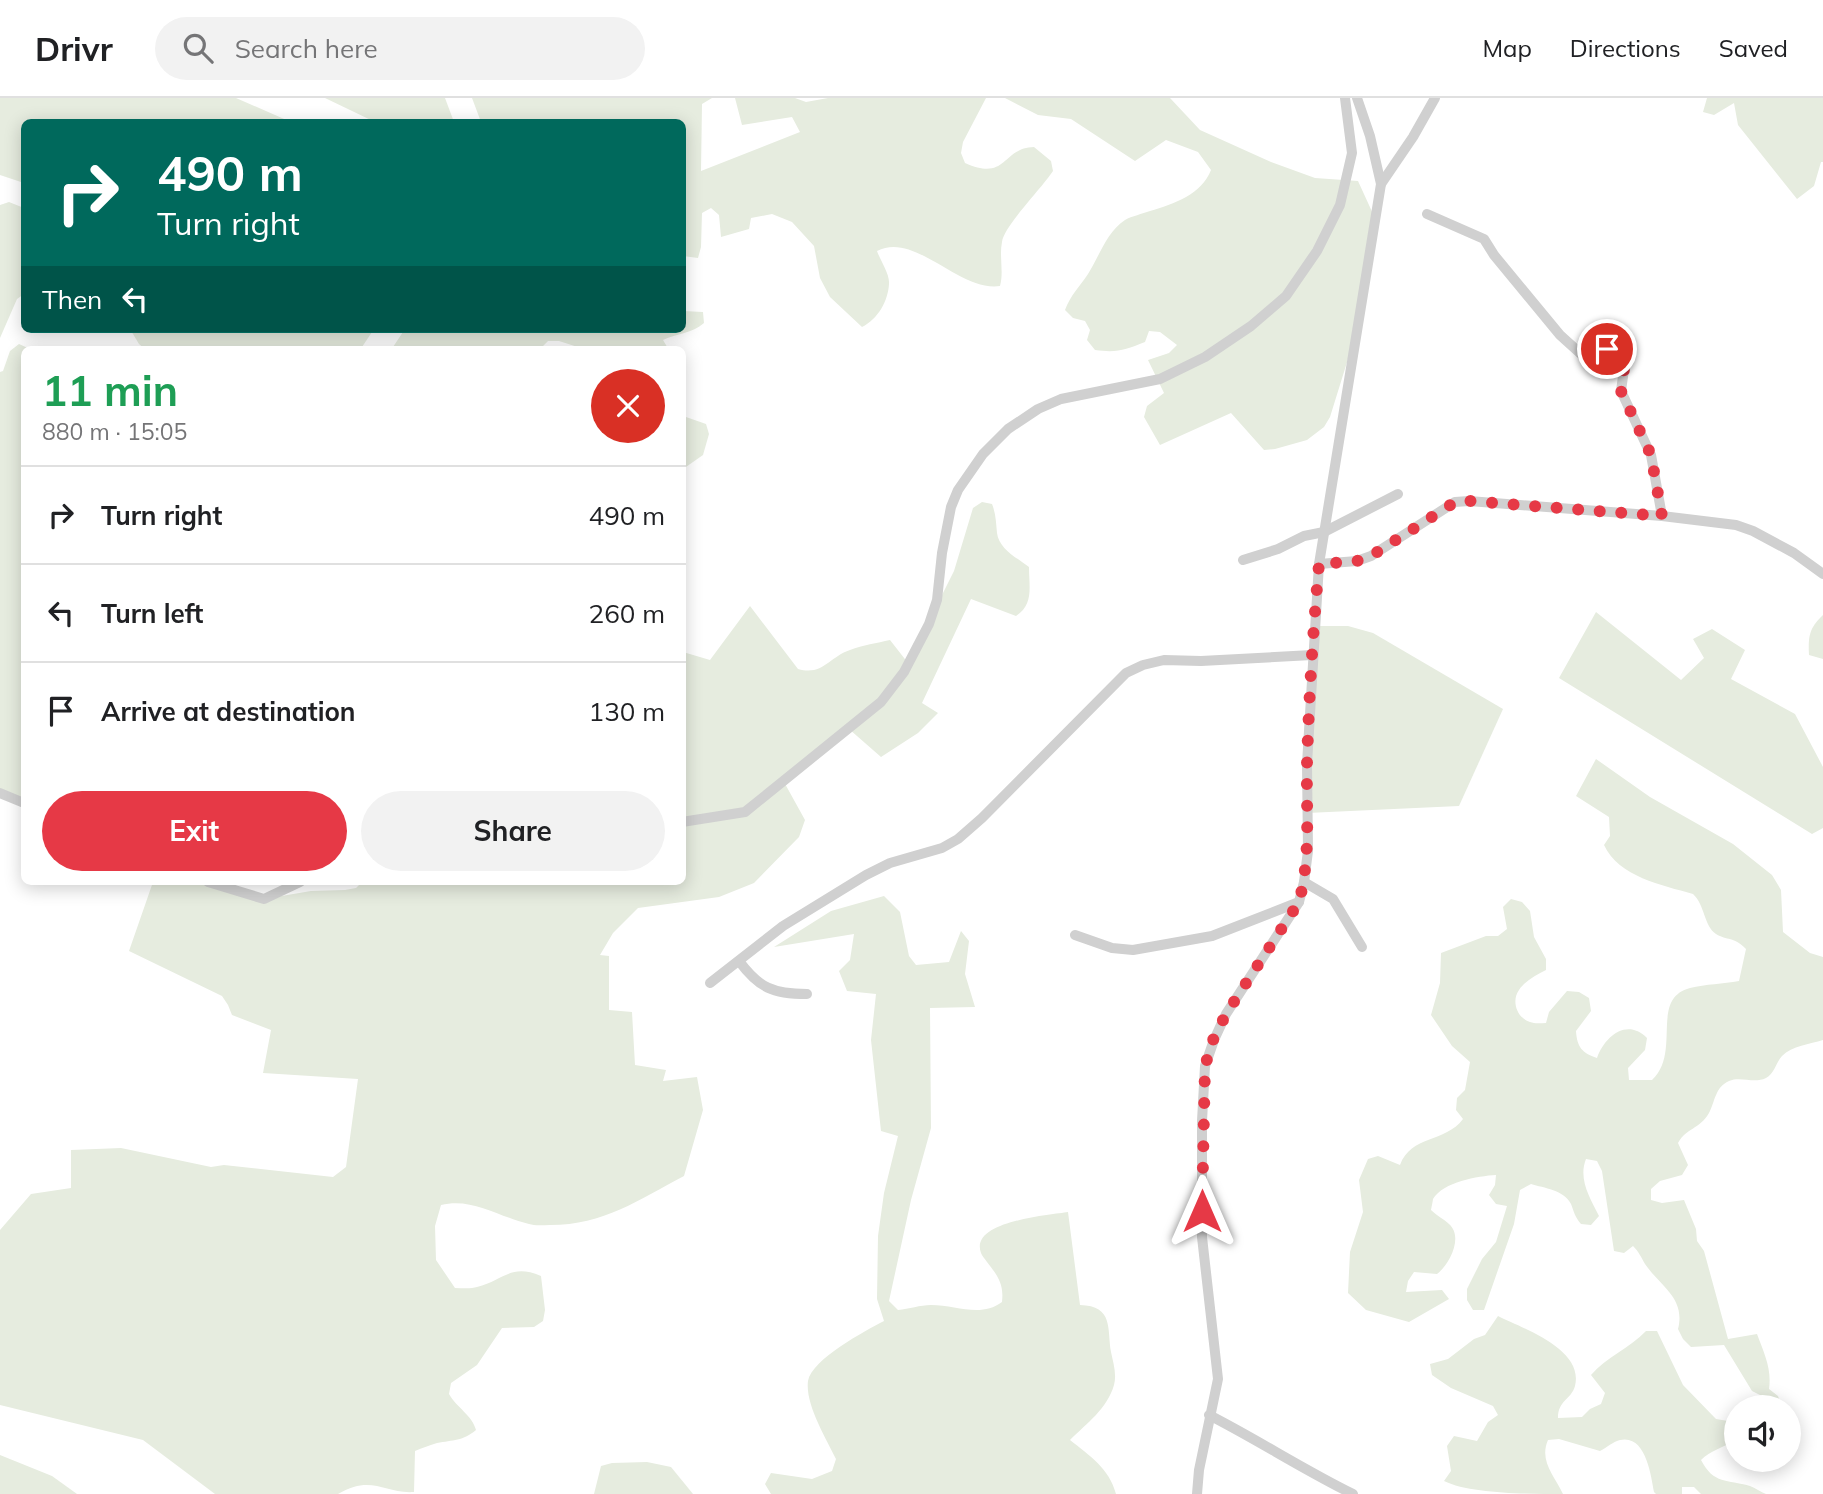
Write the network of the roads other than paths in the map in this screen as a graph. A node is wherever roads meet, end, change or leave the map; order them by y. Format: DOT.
graph roads {
  1 [pos="1345,98"];
  2 [pos="1357,98"];
  3 [pos="1435,98"];
  4 [pos="1381,184"];
  5 [pos="1427,214"];
  6 [pos="1398,494"];
  7 [pos="1662,516"];
  8 [pos="1324,532"];
  9 [pos="1243,560"];
  10 [pos="1319,564"];
  11 [pos="1823,574"];
  12 [pos="1312,655"];
  13 [pos="0,793"];
  14 [pos="21,802"];
  15 [pos="686,821"];
  16 [pos="1304,882"];
  17 [pos="218,885"];
  18 [pos="294,885"];
  19 [pos="1299,902"];
  20 [pos="1075,935"];
  21 [pos="1362,947"];
  22 [pos="739,961"];
  23 [pos="710,983"];
  24 [pos="807,994"];
  25 [pos="1209,1415"];
  26 [pos="1197,1494"];
  27 [pos="1353,1494"];
  1 -- 15 [label="street"];
  2 -- 4 [label="street"];
  3 -- 4 [label="street"];
  4 -- 8 [label="street"];
  5 -- 7 [label="street"];
  6 -- 8 [label="street"];
  7 -- 10 [label="street"];
  7 -- 11 [label="street"];
  8 -- 9 [label="street"];
  8 -- 10 [label="street"];
  10 -- 12 [label="street"];
  12 -- 16 [label="street"];
  12 -- 22 [label="street"];
  13 -- 14 [label="street"];
  16 -- 19 [label="street"];
  16 -- 21 [label="street"];
  17 -- 18 [label="street"];
  19 -- 20 [label="street"];
  19 -- 25 [label="street"];
  22 -- 23 [label="street"];
  22 -- 24 [label="street"];
  25 -- 26 [label="street"];
  25 -- 27 [label="street"];
}
